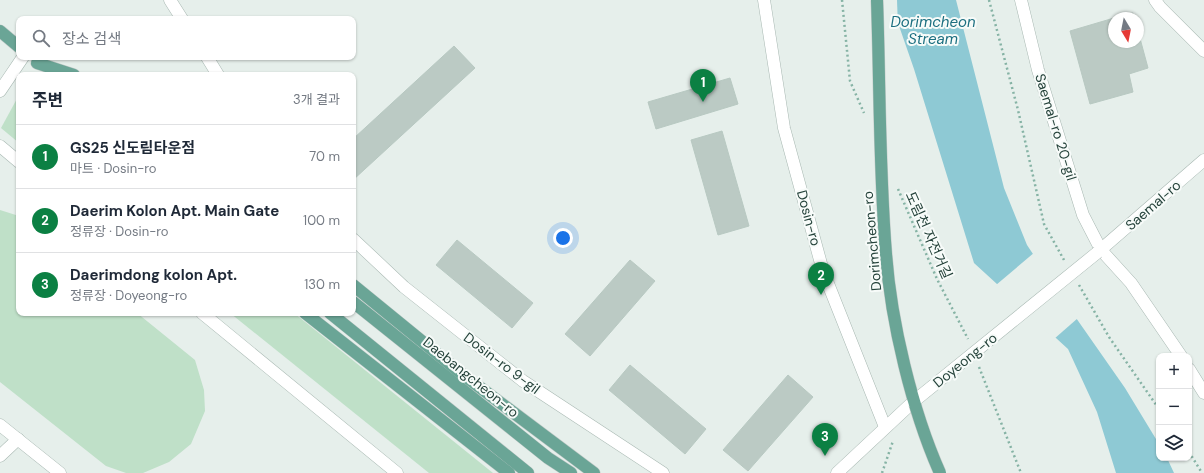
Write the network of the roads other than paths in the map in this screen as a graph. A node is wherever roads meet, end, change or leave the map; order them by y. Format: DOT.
graph roads {
  1 [pos="170,0"];
  2 [pos="764,0"];
  3 [pos="877,0"];
  4 [pos="1021,0"];
  5 [pos="1155,0"];
  6 [pos="180,16"];
  7 [pos="0,31"];
  8 [pos="16,44"];
  9 [pos="1204,51"];
  10 [pos="21,60"];
  11 [pos="33,60"];
  12 [pos="209,60"];
  13 [pos="41,72"];
  14 [pos="48,72"];
  15 [pos="66,72"];
  16 [pos="216,72"];
  17 [pos="0,91"];
  18 [pos="0,146"];
  19 [pos="16,159"];
  20 [pos="1204,160"];
  21 [pos="356,242"];
  22 [pos="1100,251"];
  23 [pos="356,287"];
  24 [pos="356,304"];
  25 [pos="206,316"];
  26 [pos="309,316"];
  27 [pos="334,316"];
  28 [pos="1179,353"];
  29 [pos="1192,374"];
  30 [pos="1204,393"];
  31 [pos="0,425"];
  32 [pos="885,427"];
  33 [pos="18,439"];
  34 [pos="0,456"];
  35 [pos="60,473"];
  36 [pos="397,473"];
  37 [pos="509,473"];
  38 [pos="528,473"];
  39 [pos="571,473"];
  40 [pos="594,473"];
  41 [pos="662,473"];
  42 [pos="837,473"];
  43 [pos="940,473"];
  1 -- 6 [label="street"];
  2 -- 32 [label="street, Dosin-ro"];
  3 -- 43 [label="main road, Dorimcheon-ro, bridge"];
  4 -- 22 [label="street, Saemal-ro 20-gil"];
  5 -- 9 [label="street"];
  7 -- 8 [label="main road"];
  10 -- 17 [label="street"];
  11 -- 13 [label="main road"];
  11 -- 14 [label="main road"];
  11 -- 15 [label="main road"];
  12 -- 16 [label="street"];
  18 -- 19 [label="street"];
  20 -- 22 [label="street, Saemal-ro"];
  21 -- 41 [label="street, Dosin-ro 9-gil"];
  22 -- 28 [label="street"];
  22 -- 32 [label="street, Doyeong-ro, bridge"];
  23 -- 40 [label="main road"];
  24 -- 39 [label="main road, Daebangcheon-ro"];
  25 -- 36 [label="street"];
  26 -- 37 [label="main road"];
  27 -- 38 [label="main road"];
  29 -- 30 [label="street"];
  31 -- 33 [label="street"];
  32 -- 42 [label="street, Doyeong-ro"];
  33 -- 34 [label="street"];
  33 -- 35 [label="street"];
}
